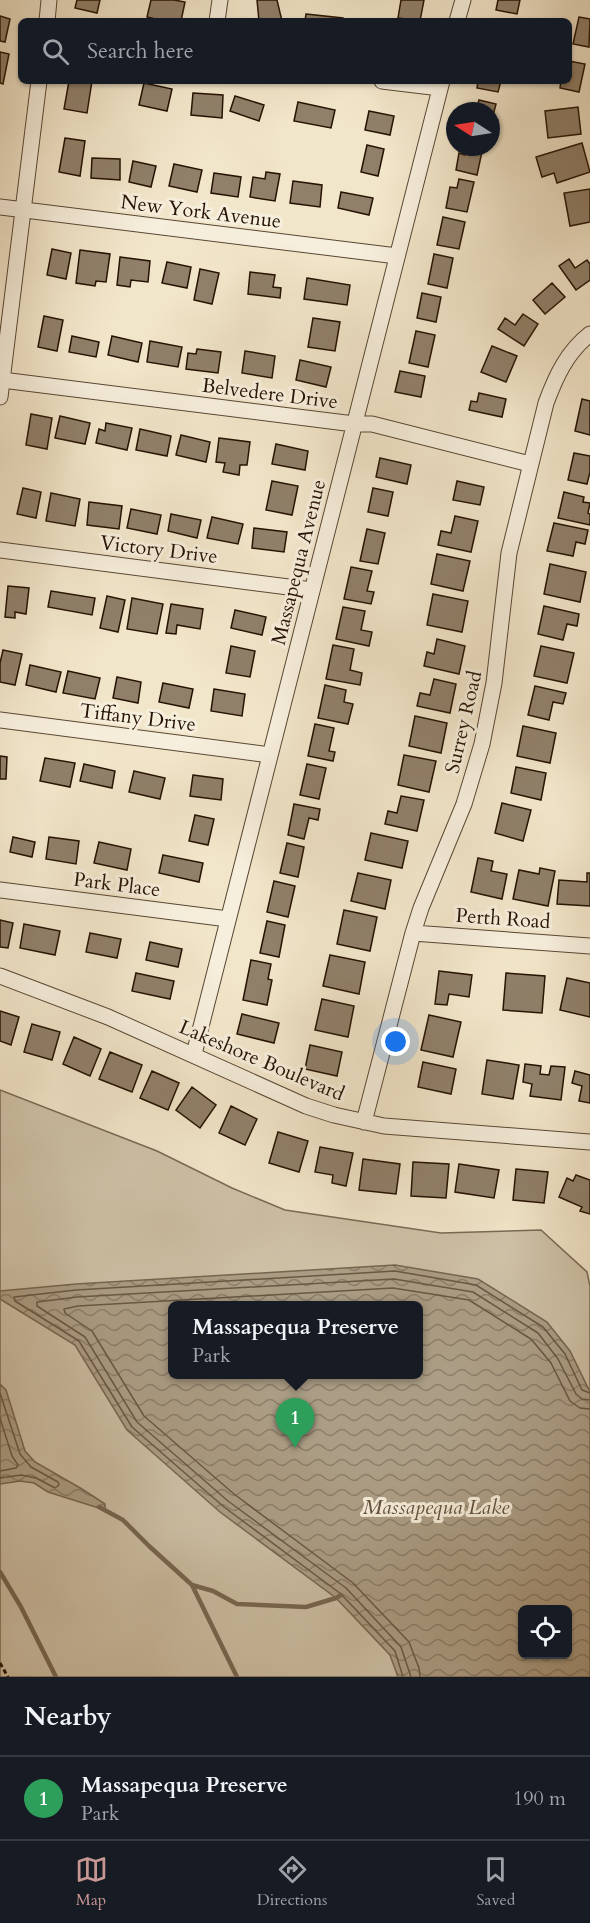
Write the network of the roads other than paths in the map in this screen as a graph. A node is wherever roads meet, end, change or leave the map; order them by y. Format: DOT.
graph roads {
  1 [pos="49,0"];
  2 [pos="220,0"];
  3 [pos="463,0"];
  4 [pos="47,18"];
  5 [pos="217,18"];
  6 [pos="459,18"];
  7 [pos="39,84"];
  8 [pos="441,85"];
  9 [pos="0,207"];
  10 [pos="23,210"];
  11 [pos="398,256"];
  12 [pos="590,334"];
  13 [pos="2,380"];
  14 [pos="0,397"];
  15 [pos="354,424"];
  16 [pos="530,464"];
  17 [pos="0,550"];
  18 [pos="312,590"];
  19 [pos="0,720"];
  20 [pos="270,755"];
  21 [pos="0,890"];
  22 [pos="228,919"];
  23 [pos="413,933"];
  24 [pos="590,946"];
  25 [pos="0,976"];
  26 [pos="194,1054"];
  27 [pos="364,1122"];
  28 [pos="590,1142"];
  1 -- 4 [label="street"];
  2 -- 5 [label="street"];
  3 -- 6 [label="street"];
  7 -- 10 [label="street"];
  8 -- 11 [label="street, Massapequa Avenue"];
  9 -- 10 [label="street, New York Avenue"];
  10 -- 11 [label="street, New York Avenue"];
  10 -- 13 [label="street"];
  11 -- 15 [label="street, Massapequa Avenue"];
  12 -- 16 [label="street, Surrey Road"];
  13 -- 14 [label="street"];
  13 -- 15 [label="street, Belvedere Drive"];
  15 -- 16 [label="street, Belvedere Drive"];
  15 -- 18 [label="street, Massapequa Avenue"];
  16 -- 23 [label="street, Surrey Road"];
  17 -- 18 [label="street, Victory Drive"];
  18 -- 20 [label="street, Massapequa Avenue"];
  19 -- 20 [label="street, Tiffany Drive"];
  20 -- 22 [label="street, Massapequa Avenue"];
  21 -- 22 [label="street, Park Place"];
  22 -- 26 [label="street, Massapequa Avenue"];
  23 -- 24 [label="street, Perth Road"];
  23 -- 27 [label="street, Surrey Road"];
  25 -- 26 [label="street, Lakeshore Boulevard"];
  26 -- 27 [label="street, Lakeshore Boulevard"];
  27 -- 28 [label="street, Lakeshore Boulevard"];
}
